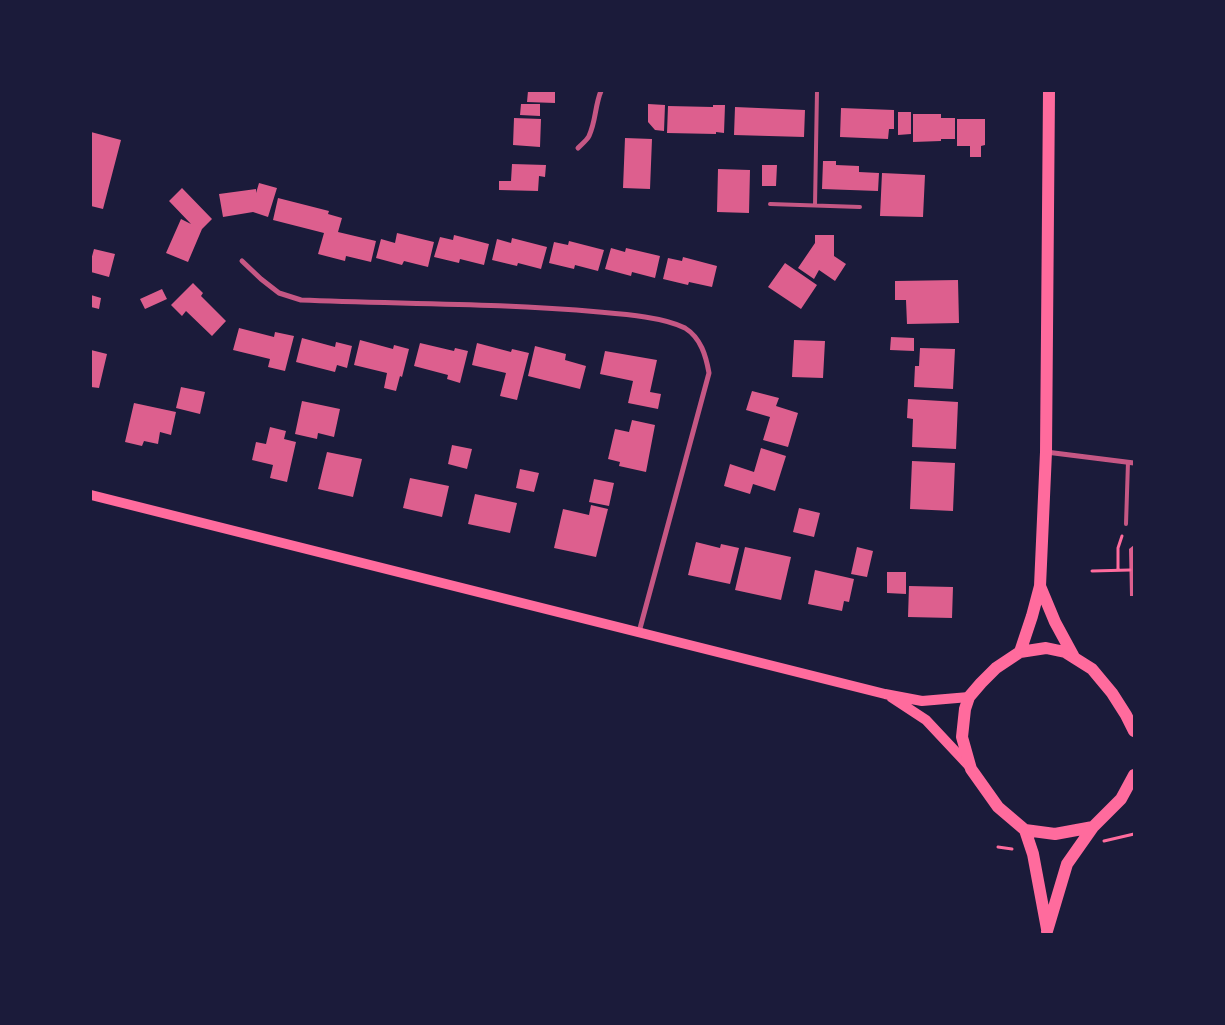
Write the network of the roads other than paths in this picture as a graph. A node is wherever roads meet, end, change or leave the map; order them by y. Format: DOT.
graph roads {
  1 [pos="601,91"];
  2 [pos="817,91"];
  3 [pos="1043,91"];
  4 [pos="1049,92"];
  5 [pos="578,148"];
  6 [pos="770,204"];
  7 [pos="815,205"];
  8 [pos="860,206"];
  9 [pos="242,261"];
  10 [pos="1046,452"];
  11 [pos="1131,462"];
  12 [pos="91,495"];
  13 [pos="1126,524"];
  14 [pos="1040,586"];
  15 [pos="639,633"];
  16 [pos="1020,652"];
  17 [pos="1074,657"];
  18 [pos="885,694"];
  19 [pos="969,697"];
  20 [pos="1134,731"];
  21 [pos="971,769"];
  22 [pos="1134,774"];
  23 [pos="1128,798"];
  24 [pos="1093,827"];
  25 [pos="1025,830"];
  26 [pos="1047,932"];
  1 -- 5 [label="street"];
  2 -- 7 [label="lane"];
  3 -- 4 [label="street"];
  4 -- 10 [label="main road"];
  6 -- 7 [label="lane"];
  7 -- 8 [label="lane"];
  9 -- 15 [label="street"];
  10 -- 11 [label="street"];
  10 -- 14 [label="main road"];
  11 -- 13 [label="lane"];
  12 -- 15 [label="main road"];
  14 -- 16 [label="main road"];
  14 -- 17 [label="main road"];
  15 -- 18 [label="main road"];
  16 -- 17 [label="main road"];
  16 -- 19 [label="main road"];
  17 -- 20 [label="main road"];
  18 -- 19 [label="main road"];
  18 -- 21 [label="main road"];
  19 -- 21 [label="main road"];
  21 -- 25 [label="main road"];
  22 -- 23 [label="main road"];
  23 -- 24 [label="main road"];
  24 -- 25 [label="main road"];
  24 -- 26 [label="main road"];
  25 -- 26 [label="main road"];
}
